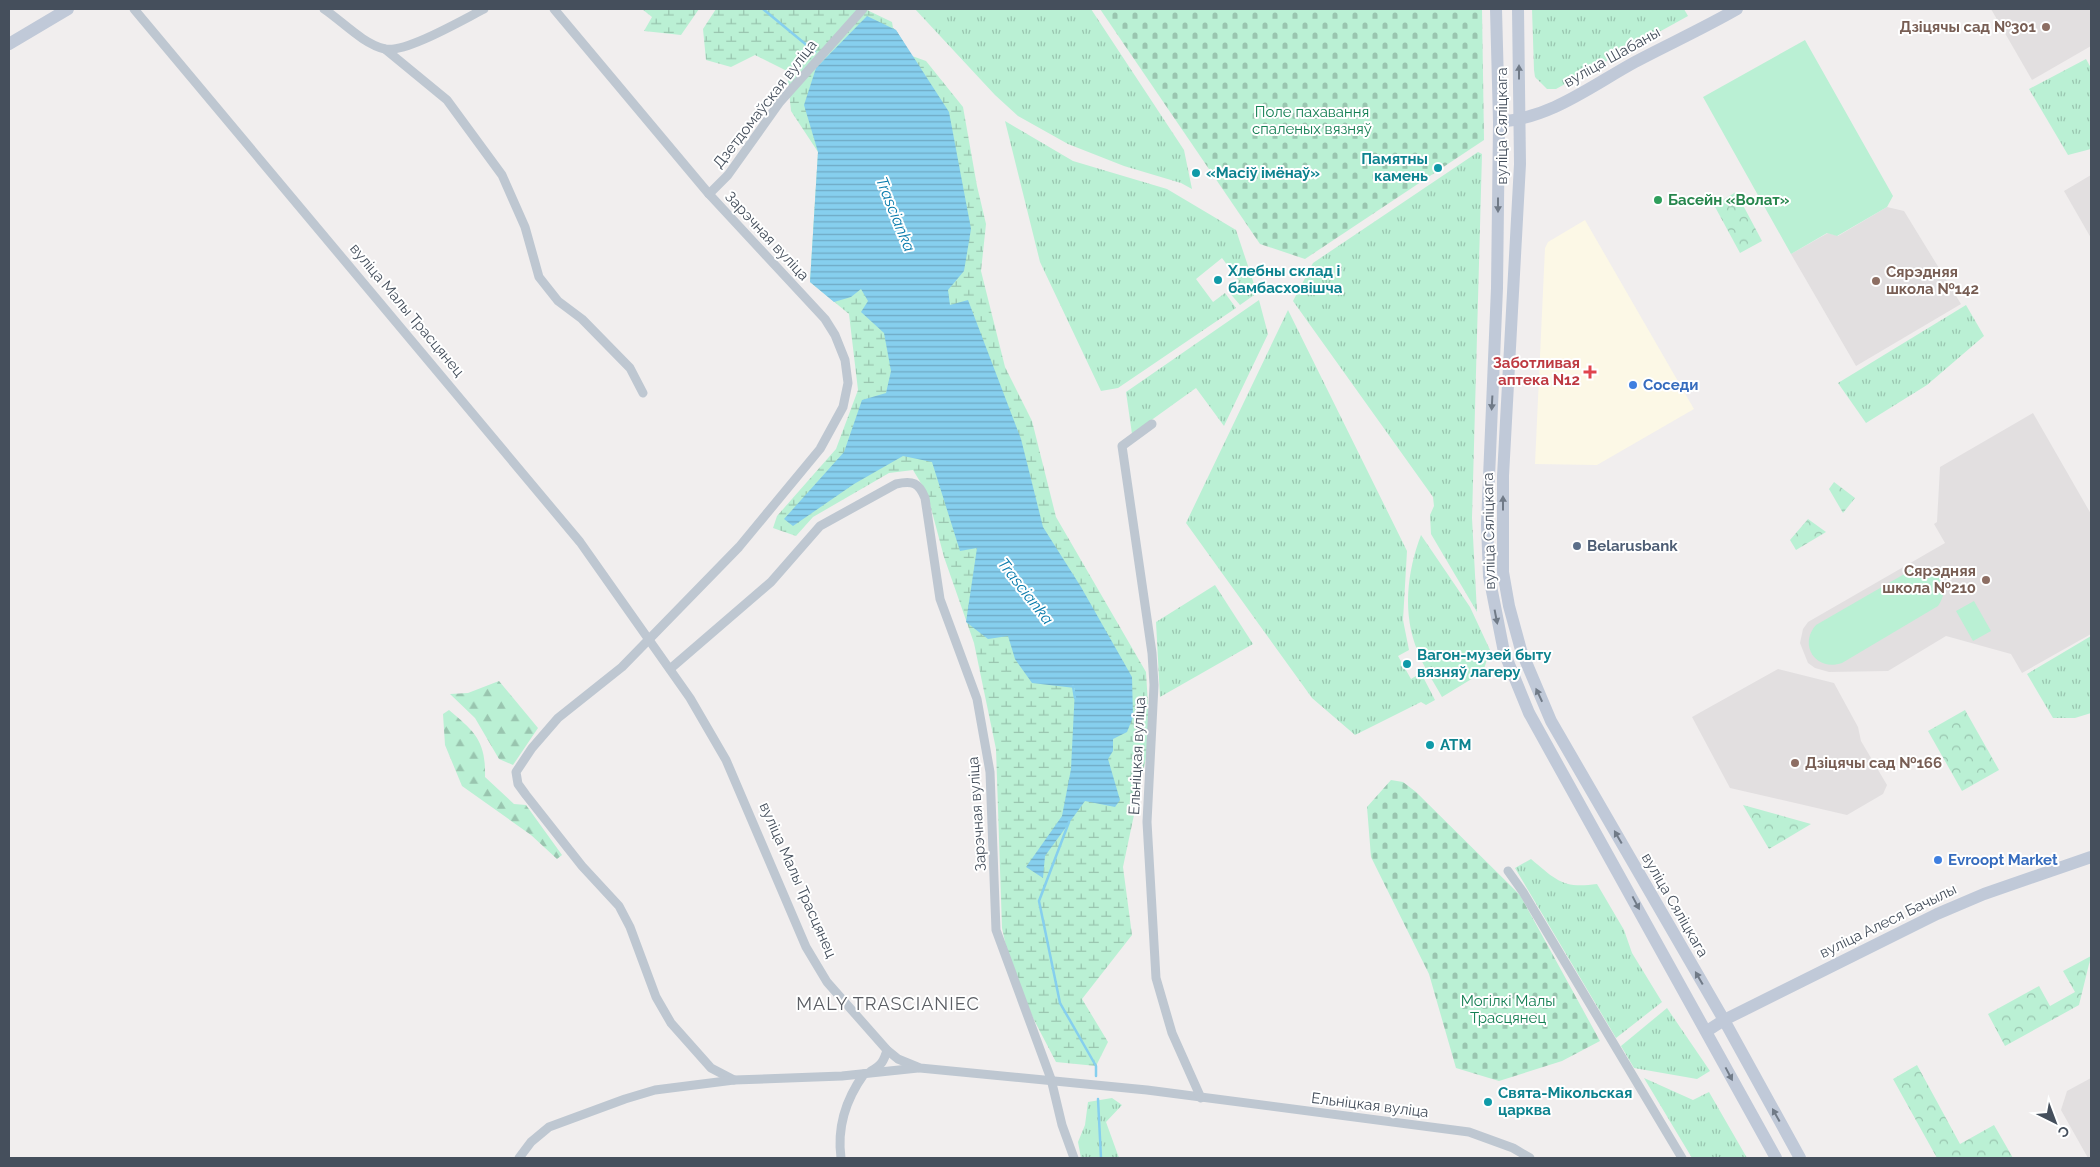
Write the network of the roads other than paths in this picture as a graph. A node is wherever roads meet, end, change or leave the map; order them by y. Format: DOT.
graph roads {
  1 [pos="68,9"];
  2 [pos="134,9"];
  3 [pos="324,9"];
  4 [pos="484,9"];
  5 [pos="554,9"];
  6 [pos="863,9"];
  7 [pos="1496,9"];
  8 [pos="1518,9"];
  9 [pos="1737,9"];
  10 [pos="9,44"];
  11 [pos="386,49"];
  12 [pos="1520,120"];
  13 [pos="1499,122"];
  14 [pos="709,194"];
  15 [pos="643,393"];
  16 [pos="1152,424"];
  17 [pos="649,637"];
  18 [pos="670,669"];
  19 [pos="2091,857"];
  20 [pos="1508,871"];
  21 [pos="1724,1020"];
  22 [pos="1707,1031"];
  23 [pos="887,1050"];
  24 [pos="920,1068"];
  25 [pos="864,1074"];
  26 [pos="1051,1079"];
  27 [pos="734,1080"];
  28 [pos="1201,1098"];
  29 [pos="519,1158"];
  30 [pos="841,1158"];
  31 [pos="1074,1158"];
  32 [pos="1530,1158"];
  33 [pos="1682,1158"];
  34 [pos="1776,1158"];
  35 [pos="1800,1158"];
  1 -- 10 [label="main road"];
  2 -- 17 [label="street, вуліца Малы Трасцянец"];
  3 -- 11 [label="street"];
  4 -- 11 [label="street"];
  5 -- 14 [label="street, Зарэчная вуліца"];
  6 -- 14 [label="street, Дзетдомаўская вуліца"];
  7 -- 13 [label="main road, вуліца Сяліцкага"];
  12 -- 8 [label="main road, вуліца Сяліцкага, one-way"];
  9 -- 12 [label="main road, вуліца Шабаны"];
  11 -- 15 [label="street"];
  12 -- 13 [label="main road, вуліца Шабаны"];
  21 -- 12 [label="main road, вуліца Сяліцкага, one-way"];
  13 -- 22 [label="main road, вуліца Сяліцкага, one-way"];
  14 -- 17 [label="street, Зарэчная вуліца"];
  16 -- 28 [label="street, Ельніцкая вуліца"];
  17 -- 18 [label="street, вуліца Малы Трасцянец"];
  17 -- 27 [label="street"];
  18 -- 23 [label="street, вуліца Малы Трасцянец"];
  18 -- 26 [label="street, Зарэчная вуліца"];
  19 -- 21 [label="main road, вуліца Алеся Бачылы"];
  20 -- 33 [label="street"];
  21 -- 22 [label="main road, вуліца Алеся Бачылы"];
  35 -- 21 [label="main road, вуліца Сяліцкага, one-way"];
  22 -- 34 [label="main road, вуліца Сяліцкага, one-way"];
  23 -- 24 [label="street, вуліца Малы Трасцянец"];
  23 -- 25 [label="street"];
  24 -- 25 [label="street"];
  24 -- 26 [label="street, вуліца Малы Трасцянец"];
  25 -- 27 [label="street"];
  25 -- 30 [label="street"];
  26 -- 28 [label="street, Ельніцкая вуліца"];
  26 -- 31 [label="street, Зарэчная вуліца"];
  27 -- 29 [label="street"];
  28 -- 32 [label="street, Ельніцкая вуліца"];
}
